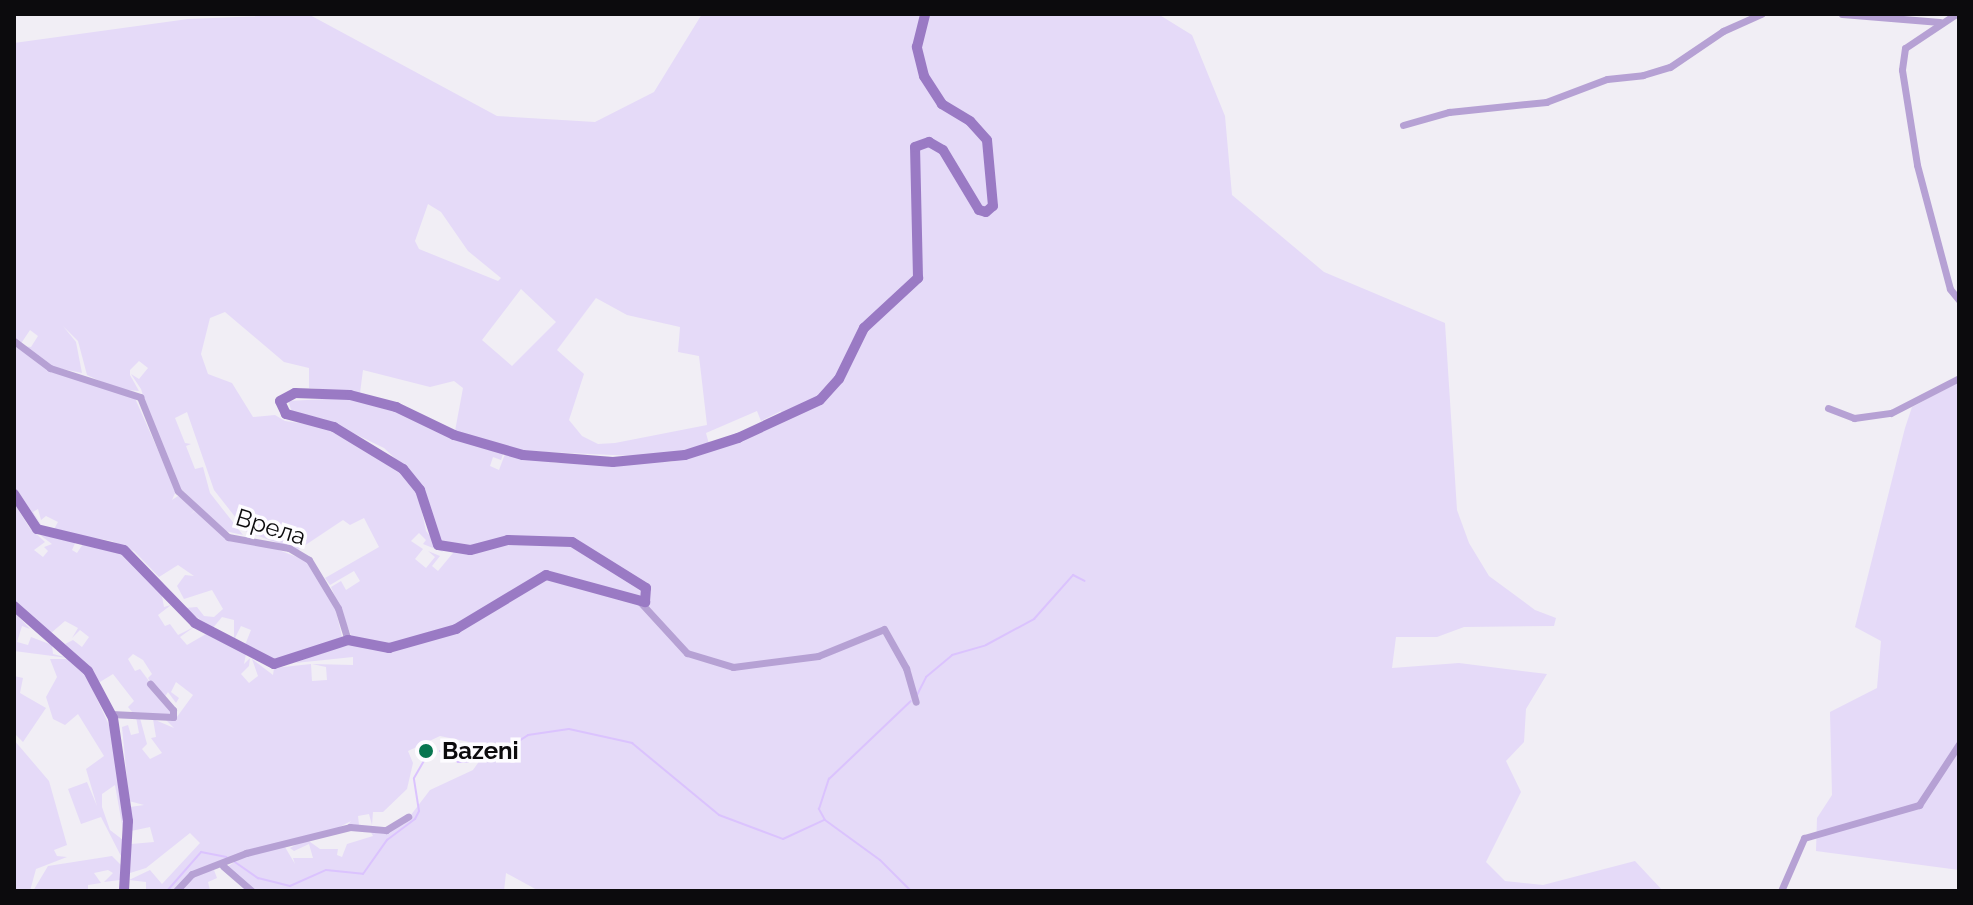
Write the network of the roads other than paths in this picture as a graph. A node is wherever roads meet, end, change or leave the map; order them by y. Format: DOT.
graph roads {
  1 [pos="925,14"];
  2 [pos="1761,14"];
  3 [pos="1842,14"];
  4 [pos="1956,14"];
  5 [pos="1942,22"];
  6 [pos="1403,125"];
  7 [pos="1959,300"];
  8 [pos="14,341"];
  9 [pos="1959,378"];
  10 [pos="1828,408"];
  11 [pos="14,494"];
  12 [pos="641,603"];
  13 [pos="14,606"];
  14 [pos="348,640"];
  15 [pos="150,684"];
  16 [pos="915,699"];
  17 [pos="111,714"];
  18 [pos="1959,744"];
  19 [pos="408,817"];
  20 [pos="230,863"];
  21 [pos="124,891"];
  22 [pos="176,891"];
  23 [pos="252,891"];
  24 [pos="1781,891"];
  1 -- 12 [label="street"];
  2 -- 6 [label="street"];
  3 -- 5 [label="street"];
  4 -- 5 [label="street"];
  5 -- 7 [label="street"];
  8 -- 14 [label="street, Врела"];
  9 -- 10 [label="street"];
  11 -- 14 [label="street"];
  12 -- 14 [label="street"];
  12 -- 16 [label="street"];
  13 -- 17 [label="street"];
  15 -- 17 [label="street"];
  17 -- 21 [label="street"];
  18 -- 24 [label="street"];
  19 -- 20 [label="street"];
  20 -- 22 [label="street"];
  20 -- 23 [label="street"];
}
